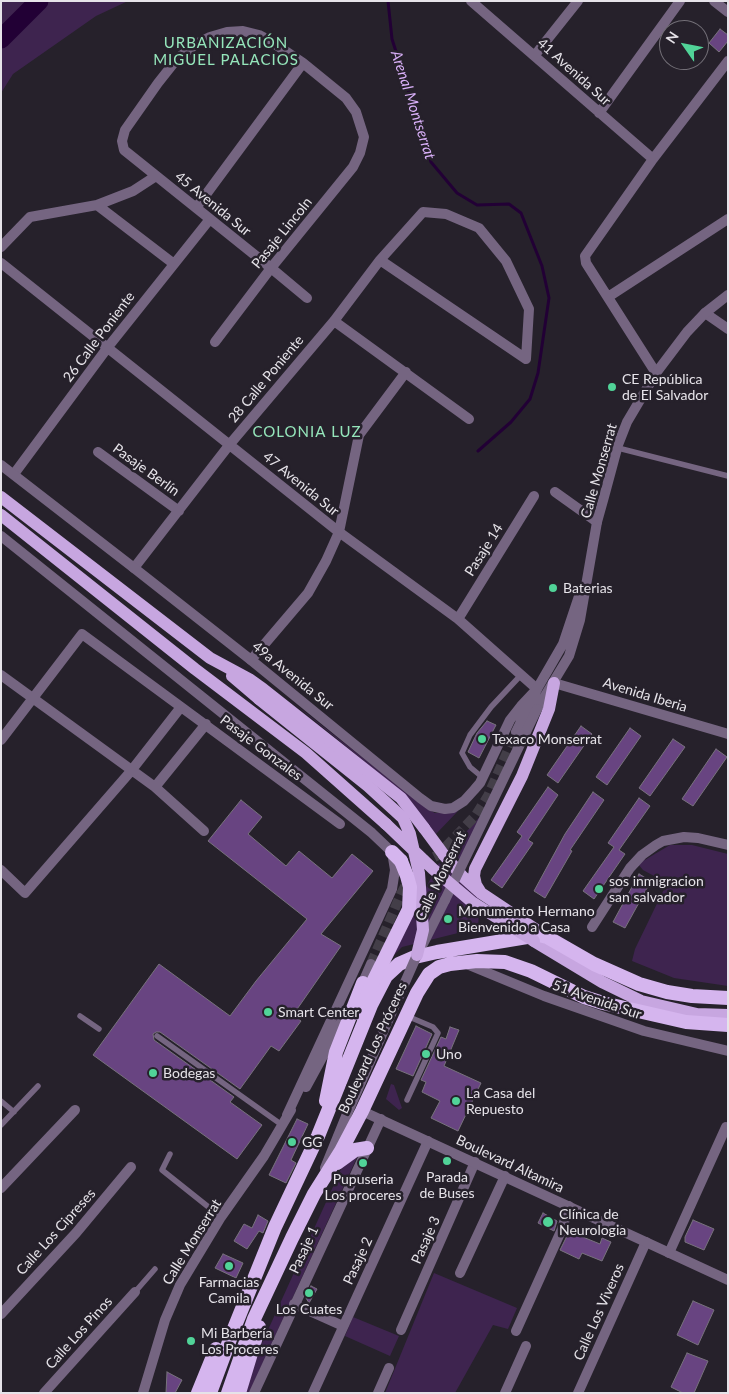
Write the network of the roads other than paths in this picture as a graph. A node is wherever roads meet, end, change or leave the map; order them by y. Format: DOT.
graph roads {
  1 [pos="578,1"];
  2 [pos="680,1"];
  3 [pos="714,1"];
  4 [pos="476,3"];
  5 [pos="728,12"];
  6 [pos="535,56"];
  7 [pos="728,61"];
  8 [pos="303,64"];
  9 [pos="599,113"];
  10 [pos="653,159"];
  11 [pos="156,176"];
  12 [pos="97,205"];
  13 [pos="196,208"];
  14 [pos="210,219"];
  15 [pos="728,219"];
  16 [pos="1,247"];
  17 [pos="380,260"];
  18 [pos="1,262"];
  19 [pos="174,264"];
  20 [pos="270,268"];
  21 [pos="728,295"];
  22 [pos="608,297"];
  23 [pos="308,298"];
  24 [pos="705,313"];
  25 [pos="334,321"];
  26 [pos="728,329"];
  27 [pos="215,342"];
  28 [pos="108,347"];
  29 [pos="406,372"];
  30 [pos="656,373"];
  31 [pos="469,419"];
  32 [pos="230,444"];
  33 [pos="618,448"];
  34 [pos="98,452"];
  35 [pos="1,464"];
  36 [pos="14,474"];
  37 [pos="728,476"];
  38 [pos="555,492"];
  39 [pos="534,496"];
  40 [pos="1,497"];
  41 [pos="179,511"];
  42 [pos="1,515"];
  43 [pos="597,522"];
  44 [pos="339,532"];
  45 [pos="1,538"];
  46 [pos="134,568"];
  47 [pos="589,571"];
  48 [pos="458,619"];
  49 [pos="210,658"];
  50 [pos="251,660"];
  51 [pos="1,675"];
  52 [pos="520,675"];
  53 [pos="554,683"];
  54 [pos="537,689"];
  55 [pos="33,698"];
  56 [pos="182,707"];
  57 [pos="206,724"];
  58 [pos="516,732"];
  59 [pos="728,734"];
  60 [pos="1,740"];
  61 [pos="132,771"];
  62 [pos="482,777"];
  63 [pos="155,787"];
  64 [pos="340,824"];
  65 [pos="204,831"];
  66 [pos="728,845"];
  67 [pos="396,856"];
  68 [pos="1,870"];
  69 [pos="480,893"];
  70 [pos="592,928"];
  71 [pos="548,937"];
  72 [pos="417,955"];
  73 [pos="462,962"];
  74 [pos="371,964"];
  75 [pos="363,983"];
  76 [pos="728,998"];
  77 [pos="728,1015"];
  78 [pos="80,1016"];
  79 [pos="407,1016"];
  80 [pos="728,1025"];
  81 [pos="99,1029"];
  82 [pos="157,1036"];
  83 [pos="728,1051"];
  84 [pos="340,1081"];
  85 [pos="38,1086"];
  86 [pos="407,1100"];
  87 [pos="1,1101"];
  88 [pos="75,1110"];
  89 [pos="362,1111"];
  90 [pos="14,1112"];
  91 [pos="381,1119"];
  92 [pos="284,1120"];
  93 [pos="1,1125"];
  94 [pos="726,1127"];
  95 [pos="318,1136"];
  96 [pos="428,1141"];
  97 [pos="367,1148"];
  98 [pos="170,1154"];
  99 [pos="475,1162"];
  100 [pos="130,1167"];
  101 [pos="505,1176"];
  102 [pos="1,1188"];
  103 [pos="314,1194"];
  104 [pos="569,1206"];
  105 [pos="221,1217"];
  106 [pos="275,1227"];
  107 [pos="646,1242"];
  108 [pos="669,1253"];
  109 [pos="155,1270"];
  110 [pos="460,1273"];
  111 [pos="728,1280"];
  112 [pos="135,1292"];
  113 [pos="266,1295"];
  114 [pos="294,1304"];
  115 [pos="1,1314"];
  116 [pos="343,1326"];
  117 [pos="401,1330"];
  118 [pos="516,1331"];
  119 [pos="526,1346"];
  120 [pos="390,1368"];
  121 [pos="44,1393"];
  122 [pos="142,1393"];
  123 [pos="198,1393"];
  124 [pos="210,1393"];
  125 [pos="228,1393"];
  126 [pos="239,1393"];
  127 [pos="254,1393"];
  128 [pos="313,1393"];
  129 [pos="378,1393"];
  130 [pos="505,1393"];
  131 [pos="578,1393"];
  1 -- 6 [label="street"];
  2 -- 9 [label="street"];
  3 -- 5 [label="street"];
  4 -- 6 [label="street, 41 Avenida Sur"];
  6 -- 9 [label="street, 41 Avenida Sur"];
  7 -- 10 [label="street"];
  8 -- 11 [label="street, 45 Avenida Sur"];
  8 -- 13 [label="street"];
  8 -- 20 [label="street, Pasaje Lincoln"];
  9 -- 10 [label="street, 41 Avenida Sur"];
  10 -- 22 [label="street"];
  11 -- 12 [label="street"];
  11 -- 13 [label="street, 45 Avenida Sur"];
  12 -- 16 [label="street"];
  12 -- 19 [label="street"];
  13 -- 14 [label="street, 45 Avenida Sur"];
  14 -- 19 [label="street, 26 Calle Poniente"];
  14 -- 20 [label="street, 45 Avenida Sur"];
  15 -- 22 [label="street"];
  17 -- 17 [label="street, 28 Calle Poniente"];
  17 -- 25 [label="street, 28 Calle Poniente"];
  18 -- 28 [label="street, 47 Avenida Sur"];
  19 -- 28 [label="street, 26 Calle Poniente"];
  20 -- 23 [label="street, 45 Avenida Sur"];
  20 -- 27 [label="street, Pasaje Lincoln"];
  21 -- 24 [label="street, Calle Monserrat"];
  22 -- 30 [label="street"];
  24 -- 26 [label="street"];
  24 -- 30 [label="street, Calle Monserrat"];
  25 -- 29 [label="street"];
  25 -- 32 [label="street, 28 Calle Poniente"];
  28 -- 32 [label="street, 47 Avenida Sur"];
  28 -- 36 [label="street, 26 Calle Poniente"];
  29 -- 31 [label="street"];
  29 -- 44 [label="street"];
  30 -- 33 [label="street, Calle Monserrat"];
  32 -- 41 [label="street, 28 Calle Poniente"];
  32 -- 44 [label="street, 47 Avenida Sur"];
  33 -- 37 [label="lane"];
  33 -- 43 [label="street, Calle Monserrat"];
  34 -- 41 [label="street, Pasaje Berlín"];
  35 -- 36 [label="street, 49a Avenida Sur"];
  36 -- 46 [label="street, 49a Avenida Sur"];
  38 -- 43 [label="street"];
  39 -- 48 [label="street, Pasaje 14"];
  40 -- 49 [label="main road, 49a Avenida Sur"];
  41 -- 46 [label="street, 28 Calle Poniente"];
  42 -- 77 [label="main road, bridge"];
  43 -- 47 [label="street, Calle Monserrat"];
  44 -- 48 [label="street, 47 Avenida Sur"];
  44 -- 50 [label="street"];
  45 -- 67 [label="street"];
  46 -- 50 [label="street, 49a Avenida Sur"];
  47 -- 53 [label="street, Calle Monserrat"];
  47 -- 54 [label="street, Calle Monserrat"];
  48 -- 52 [label="street, 47 Avenida Sur"];
  49 -- 69 [label="main road, 49a Avenida Sur, bridge"];
  49 -- 72 [label="main road, bridge"];
  50 -- 62 [label="street, 49a Avenida Sur"];
  51 -- 55 [label="street"];
  52 -- 54 [label="street, 47 Avenida Sur"];
  52 -- 62 [label="lane"];
  53 -- 59 [label="street, Avenida Iberia"];
  53 -- 69 [label="main road"];
  53 -- 72 [label="street, Calle Monserrat, bridge"];
  54 -- 58 [label="street, Calle Monserrat"];
  54 -- 62 [label="street, 49a Avenida Sur"];
  55 -- 56 [label="street"];
  55 -- 60 [label="street"];
  55 -- 61 [label="street"];
  56 -- 57 [label="street"];
  56 -- 61 [label="street"];
  57 -- 63 [label="street, Pasaje Gonzales"];
  57 -- 64 [label="street, Pasaje Gonzales"];
  61 -- 63 [label="street"];
  61 -- 68 [label="street"];
  63 -- 65 [label="street"];
  66 -- 70 [label="street"];
  67 -- 84 [label="highway, bridge"];
  67 -- 92 [label="street, Calle Monserrat"];
  69 -- 71 [label="main road, 49a Avenida Sur"];
  71 -- 76 [label="highway, Boulevard Los Próceres"];
  71 -- 84 [label="highway, Boulevard Los Próceres"];
  72 -- 103 [label="street, Calle Monserrat, bridge"];
  73 -- 79 [label="highway, Boulevard Los Próceres"];
  73 -- 80 [label="highway, Boulevard Los Próceres"];
  73 -- 83 [label="street, 51 Avenida Sur"];
  74 -- 75 [label="street, Calle Monserrat"];
  75 -- 92 [label="street, Calle Monserrat"];
  75 -- 95 [label="highway"];
  78 -- 81 [label="lane"];
  79 -- 86 [label="lane"];
  79 -- 89 [label="highway, Boulevard Los Próceres"];
  82 -- 92 [label="lane"];
  84 -- 95 [label="highway, Boulevard Los Próceres"];
  85 -- 90 [label="lane"];
  87 -- 90 [label="lane"];
  88 -- 102 [label="street"];
  89 -- 91 [label="street, Boulevard Altamira"];
  89 -- 103 [label="highway, Boulevard Los Próceres"];
  90 -- 93 [label="lane"];
  91 -- 96 [label="street, Boulevard Altamira"];
  91 -- 97 [label="street, Pasaje 1"];
  92 -- 105 [label="street, Calle Monserrat"];
  94 -- 108 [label="street"];
  95 -- 106 [label="highway, Boulevard Los Próceres"];
  96 -- 99 [label="street, Boulevard Altamira"];
  96 -- 116 [label="street, Pasaje 2"];
  97 -- 103 [label="highway"];
  97 -- 114 [label="street, Pasaje 1"];
  98 -- 105 [label="lane"];
  99 -- 101 [label="street, Boulevard Altamira"];
  99 -- 117 [label="street, Pasaje 3"];
  100 -- 115 [label="street, Calle Los Cipreses"];
  101 -- 104 [label="street, Boulevard Altamira"];
  101 -- 110 [label="street"];
  103 -- 113 [label="highway, Boulevard Los Próceres"];
  104 -- 107 [label="street, Boulevard Altamira"];
  104 -- 118 [label="street"];
  105 -- 122 [label="street, Calle Monserrat"];
  106 -- 123 [label="highway"];
  106 -- 124 [label="highway, Boulevard Los Próceres"];
  107 -- 108 [label="street, Boulevard Altamira"];
  107 -- 131 [label="street, Calle Los Viveros"];
  108 -- 111 [label="street, Boulevard Altamira"];
  109 -- 112 [label="lane"];
  112 -- 121 [label="street, Calle Los Pinos"];
  113 -- 125 [label="highway, Boulevard Los Próceres"];
  113 -- 126 [label="highway"];
  114 -- 116 [label="street"];
  114 -- 127 [label="street, Pasaje 1"];
  116 -- 128 [label="street, Pasaje 2"];
  119 -- 130 [label="street"];
  120 -- 129 [label="street"];
}
